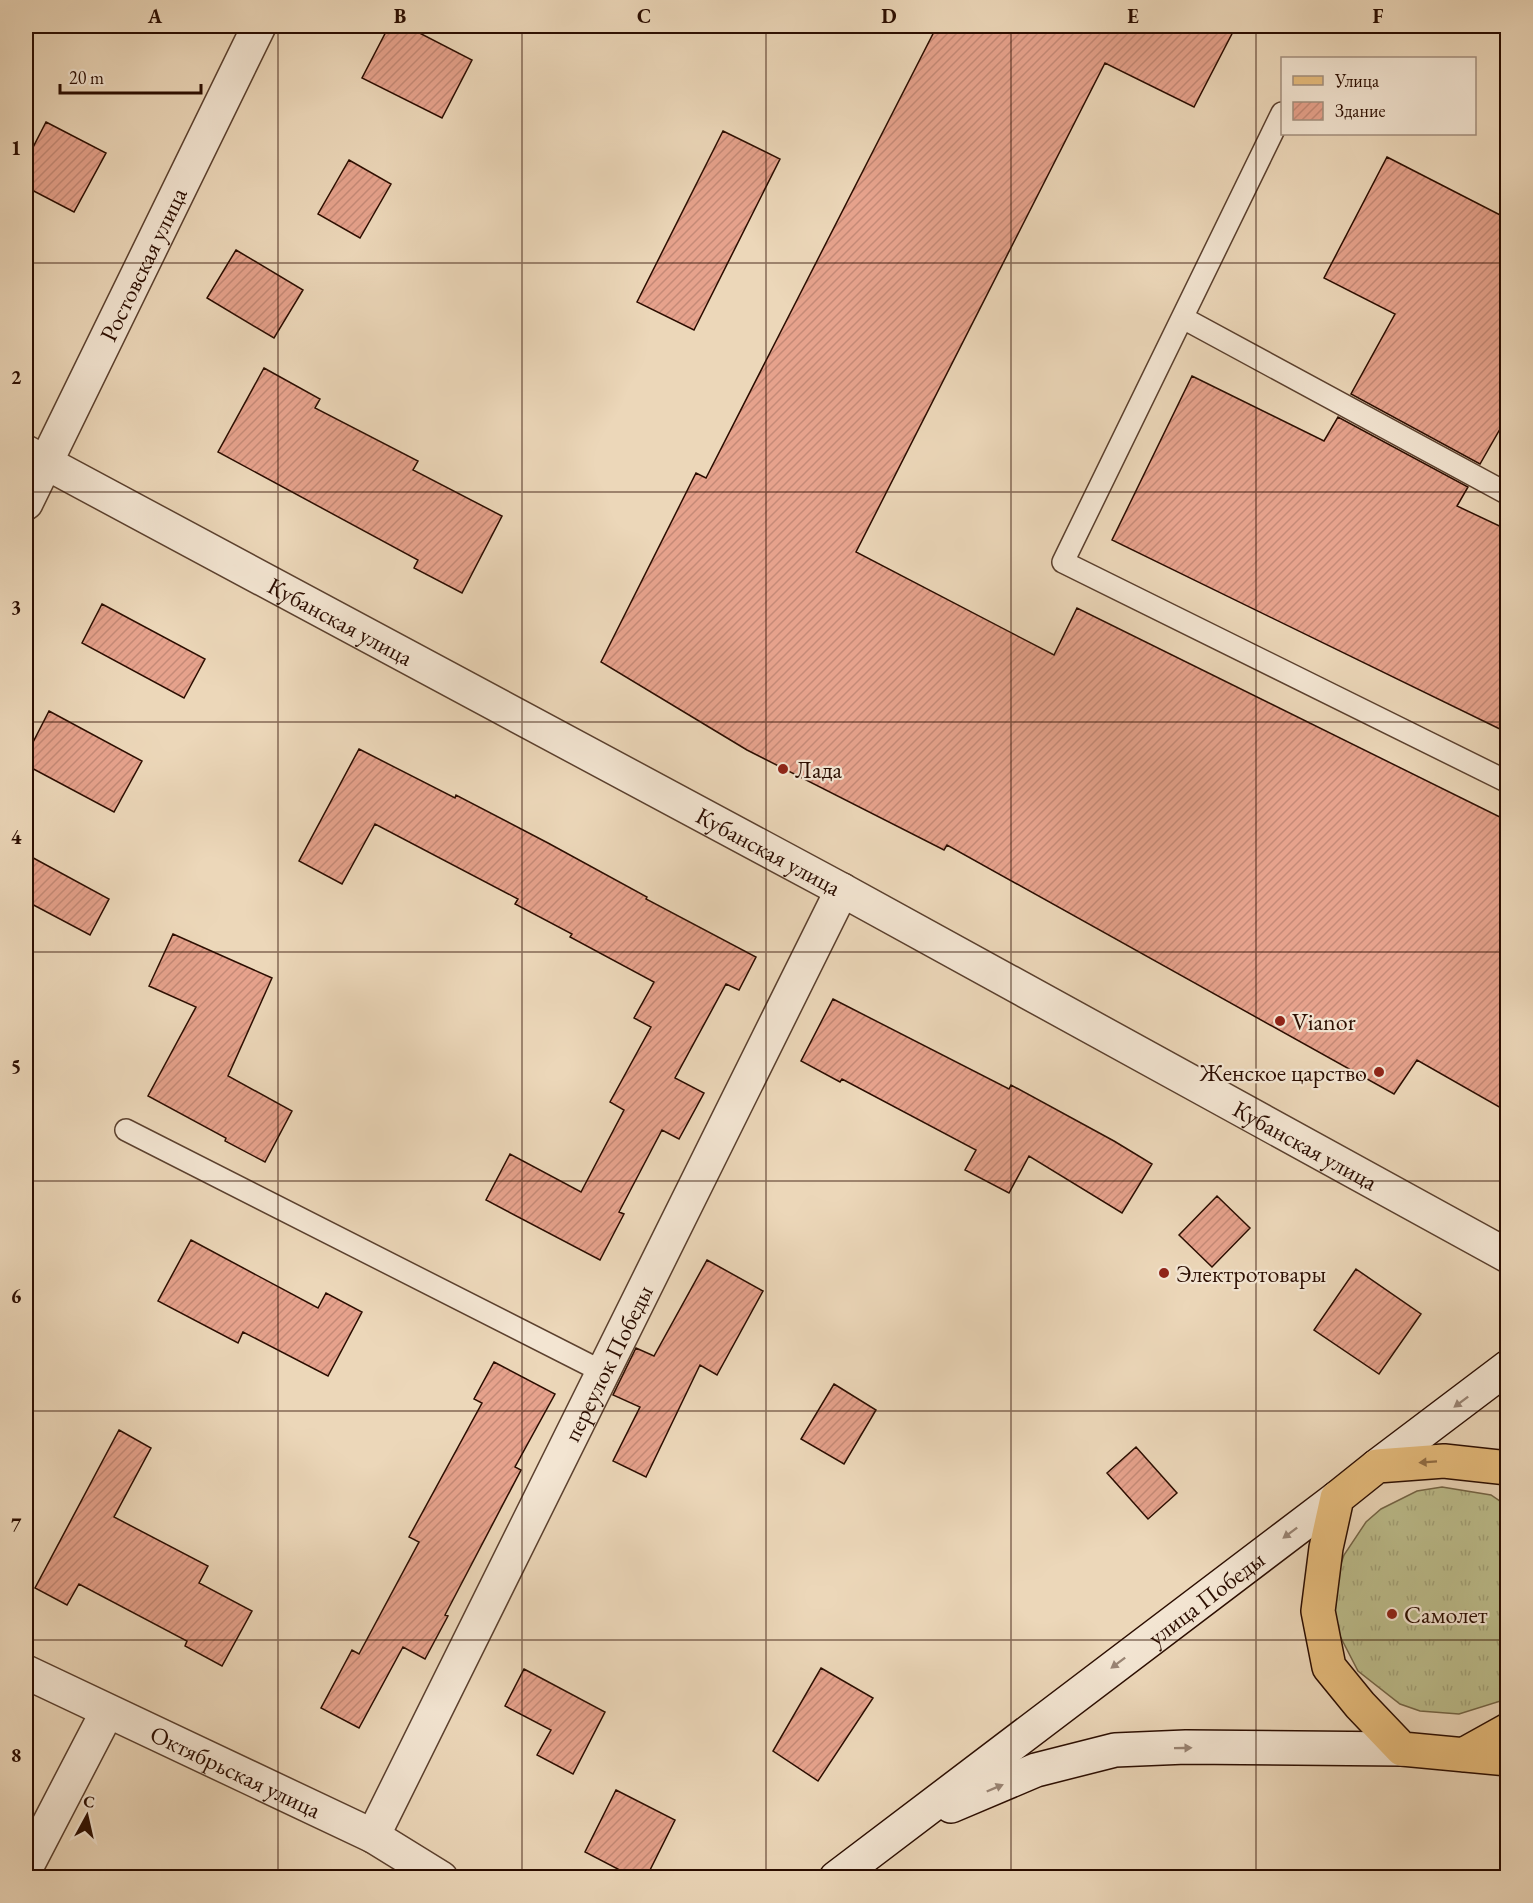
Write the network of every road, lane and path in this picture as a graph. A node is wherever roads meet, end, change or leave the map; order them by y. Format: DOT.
graph roads {
  1 [pos="259,26"];
  2 [pos="1281,114"];
  3 [pos="1183,318"];
  4 [pos="36,457"];
  5 [pos="1508,494"];
  6 [pos="26,504"];
  7 [pos="1508,782"];
  8 [pos="842,890"];
  9 [pos="126,1130"];
  10 [pos="1508,1256"];
  11 [pos="1508,1367"];
  12 [pos="603,1372"];
  13 [pos="1377,1466"];
  14 [pos="1508,1468"];
  15 [pos="1337,1498"];
  16 [pos="26,1672"];
  17 [pos="107,1712"];
  18 [pos="1508,1730"];
  19 [pos="1402,1749"];
  20 [pos="1463,1755"];
  21 [pos="1508,1759"];
  22 [pos="902,1827"];
  23 [pos="374,1836"];
  24 [pos="26,1868"];
  25 [pos="441,1878"];
  26 [pos="836,1878"];
  1 -- 4 [label="street, Ростовская улица"];
  2 -- 3 [label="lane"];
  3 -- 5 [label="lane"];
  3 -- 7 [label="lane"];
  4 -- 6 [label="street, Ростовская улица"];
  4 -- 8 [label="street, Кубанская улица"];
  8 -- 10 [label="street, Кубанская улица"];
  8 -- 12 [label="street, переулок Победы"];
  9 -- 12 [label="lane"];
  11 -- 13 [label="street, улица Победы, one-way"];
  12 -- 23 [label="street, переулок Победы"];
  14 -- 13 [label="main road, one-way"];
  13 -- 15 [label="main road, улица Победы"];
  15 -- 19 [label="main road"];
  15 -- 22 [label="street, улица Победы, one-way"];
  16 -- 17 [label="street, Октябрьская улица"];
  17 -- 23 [label="street, Октябрьская улица"];
  17 -- 24 [label="street"];
  18 -- 20 [label="main road"];
  19 -- 20 [label="main road"];
  22 -- 19 [label="street, улица Победы, one-way"];
  20 -- 21 [label="main road"];
  22 -- 26 [label="street, улица Победы"];
  23 -- 25 [label="street, Октябрьская улица"];
}
